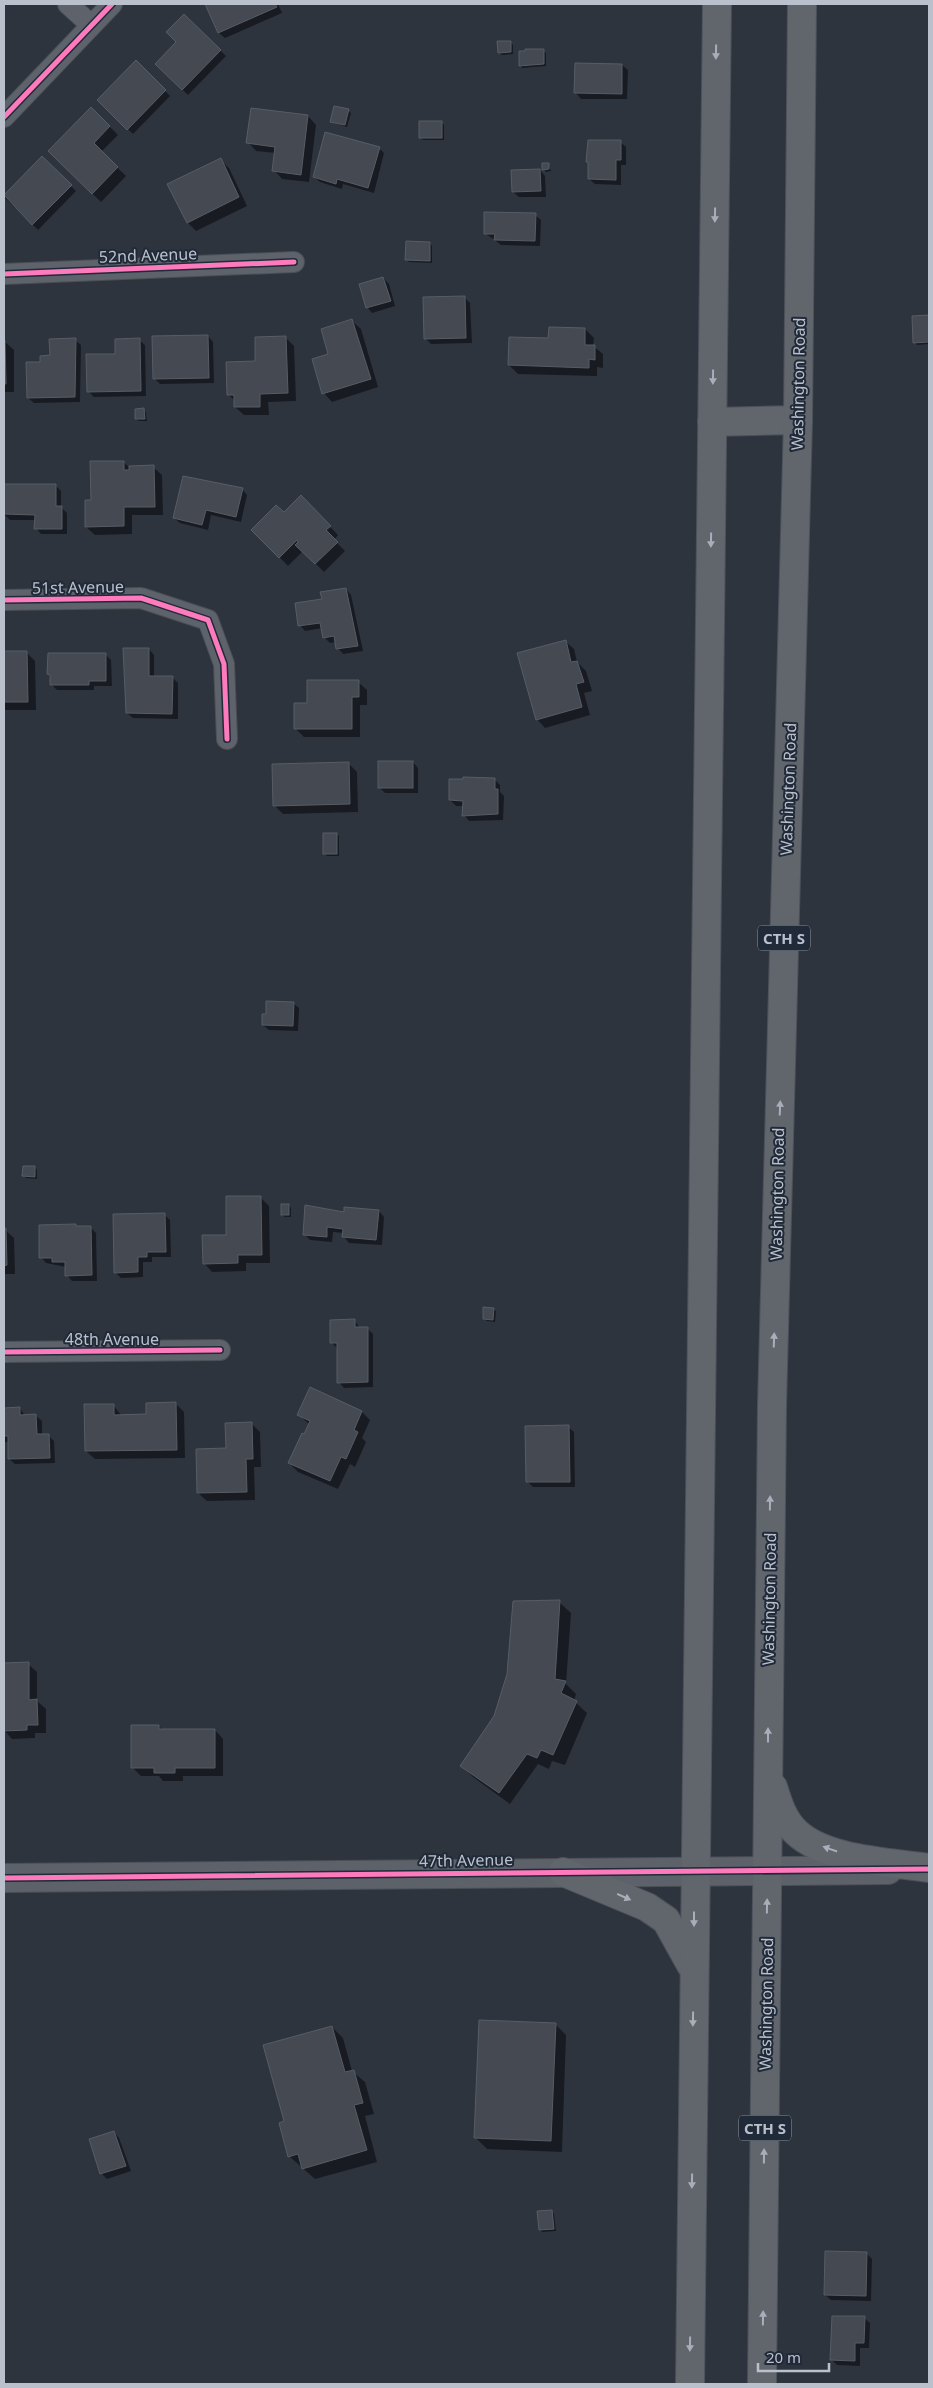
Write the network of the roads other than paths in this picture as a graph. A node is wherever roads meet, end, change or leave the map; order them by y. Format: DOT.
graph roads {
  1 [pos="68,4"];
  2 [pos="112,4"];
  3 [pos="717,4"];
  4 [pos="802,4"];
  5 [pos="91,25"];
  6 [pos="4,118"];
  7 [pos="294,262"];
  8 [pos="4,274"];
  9 [pos="798,420"];
  10 [pos="712,422"];
  11 [pos="4,600"];
  12 [pos="228,739"];
  13 [pos="220,1350"];
  14 [pos="4,1352"];
  15 [pos="768,1772"];
  16 [pos="929,1868"];
  17 [pos="694,1870"];
  18 [pos="563,1872"];
  19 [pos="768,1872"];
  20 [pos="4,1878"];
  21 [pos="694,1970"];
  22 [pos="690,2384"];
  23 [pos="762,2384"];
  1 -- 5 [label="street"];
  2 -- 5 [label="street"];
  3 -- 10 [label="main road, one-way"];
  4 -- 9 [label="main road, Washington Road / CTH S"];
  5 -- 6 [label="street"];
  7 -- 8 [label="street, 52nd Avenue"];
  9 -- 10 [label="main road"];
  15 -- 9 [label="main road, Washington Road / CTH S, one-way"];
  10 -- 17 [label="main road, one-way"];
  11 -- 12 [label="street, 51st Avenue"];
  13 -- 14 [label="street, 48th Avenue"];
  16 -- 15 [label="main road, one-way"];
  15 -- 19 [label="main road, Washington Road / CTH S"];
  16 -- 19 [label="street, 47th Avenue"];
  17 -- 18 [label="street, 47th Avenue"];
  17 -- 19 [label="street, 47th Avenue"];
  17 -- 21 [label="main road, one-way"];
  18 -- 20 [label="street, 47th Avenue"];
  18 -- 21 [label="main road, one-way"];
  23 -- 19 [label="main road, Washington Road / CTH S, one-way"];
  21 -- 22 [label="main road, one-way"];
}
